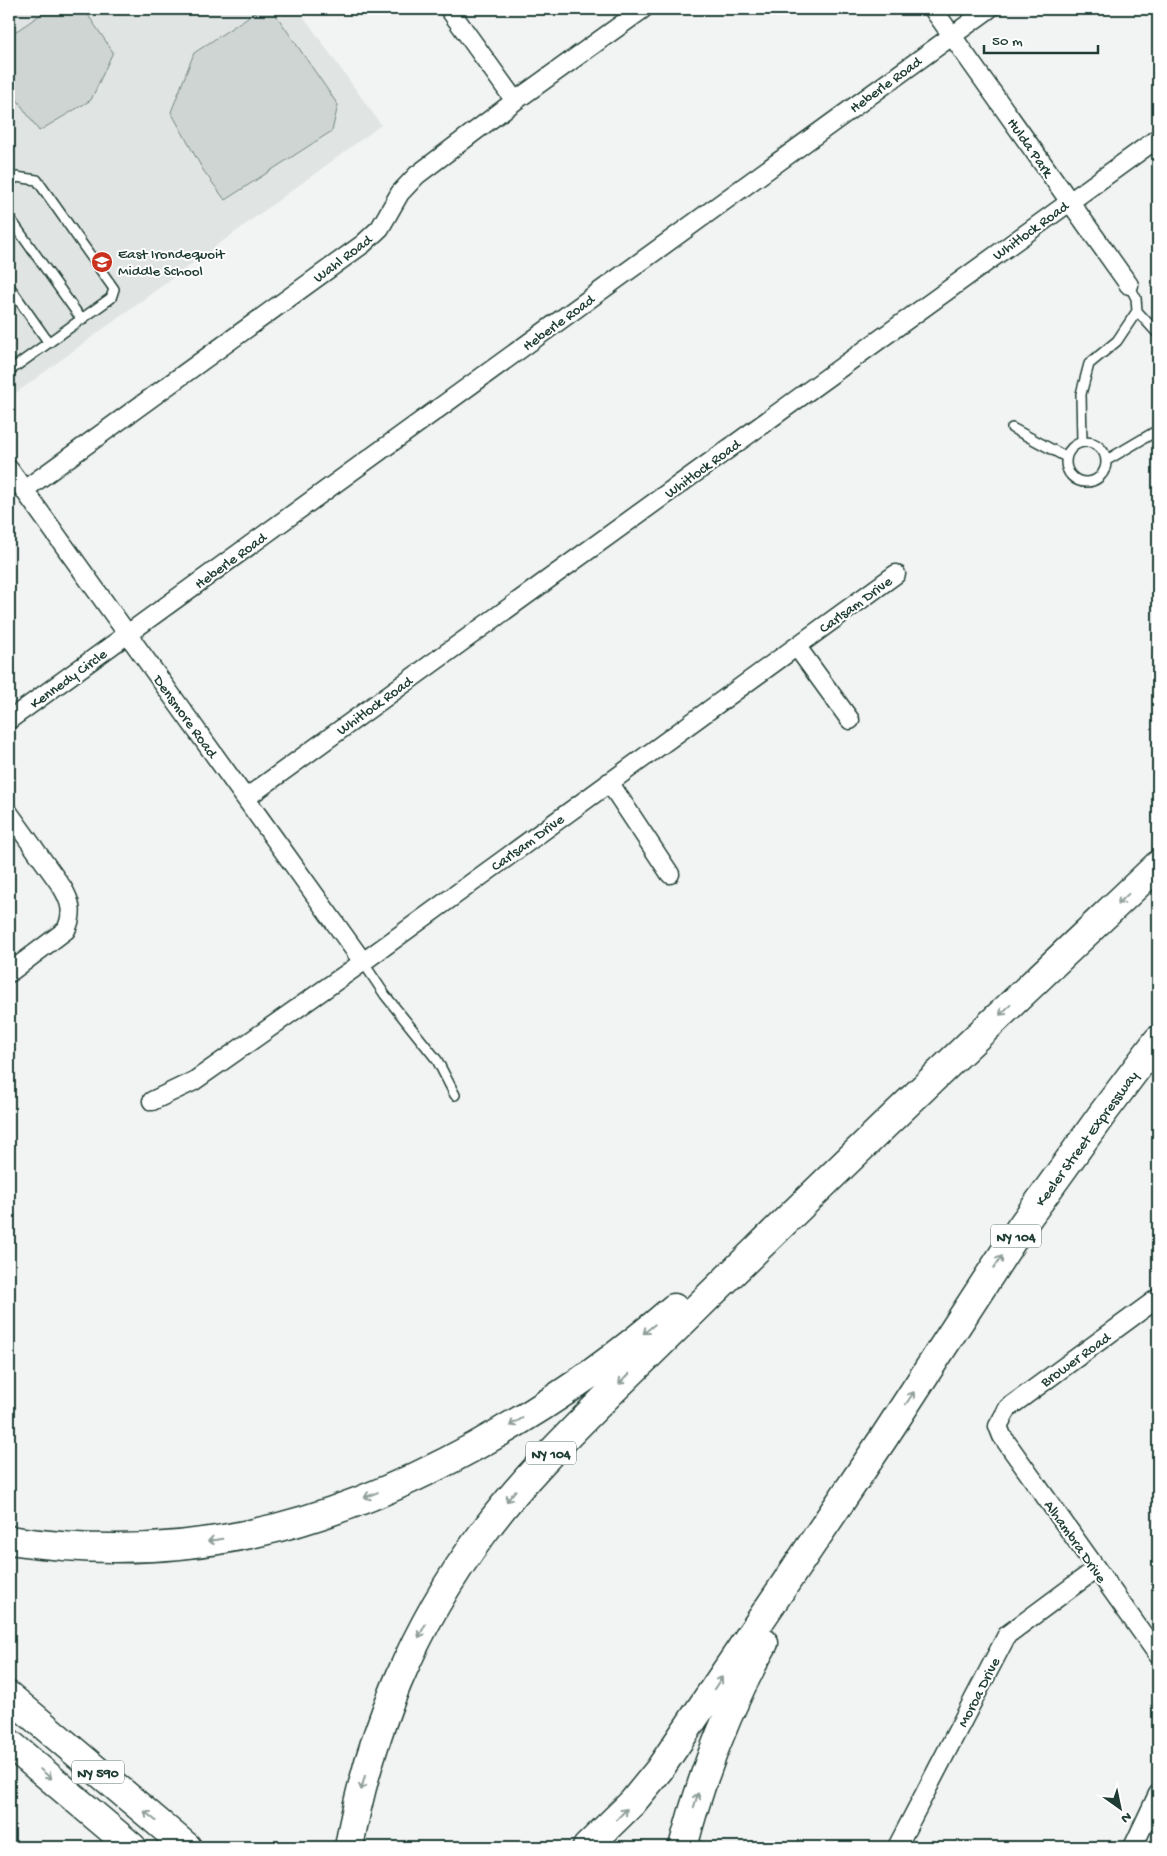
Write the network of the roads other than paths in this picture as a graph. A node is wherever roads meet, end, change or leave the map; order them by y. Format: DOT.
graph roads {
  1 [pos="449,9"];
  2 [pos="644,9"];
  3 [pos="933,9"];
  4 [pos="989,9"];
  5 [pos="952,35"];
  6 [pos="515,101"];
  7 [pos="1158,138"];
  8 [pos="9,183"];
  9 [pos="1069,201"];
  10 [pos="9,217"];
  11 [pos="1128,285"];
  12 [pos="9,286"];
  13 [pos="1137,311"];
  14 [pos="82,320"];
  15 [pos="1158,334"];
  16 [pos="50,343"];
  17 [pos="9,372"];
  18 [pos="1012,428"];
  19 [pos="1158,430"];
  20 [pos="1082,442"];
  21 [pos="1066,457"];
  22 [pos="1107,460"];
  23 [pos="9,469"];
  24 [pos="24,490"];
  25 [pos="896,574"];
  26 [pos="127,635"];
  27 [pos="797,647"];
  28 [pos="9,720"];
  29 [pos="850,720"];
  30 [pos="608,782"];
  31 [pos="246,798"];
  32 [pos="9,813"];
  33 [pos="1158,865"];
  34 [pos="670,874"];
  35 [pos="363,962"];
  36 [pos="9,973"];
  37 [pos="1158,1040"];
  38 [pos="455,1095"];
  39 [pos="152,1101"];
  40 [pos="871,1136"];
  41 [pos="1158,1298"];
  42 [pos="998,1426"];
  43 [pos="883,1439"];
  44 [pos="9,1540"];
  45 [pos="1096,1569"];
  46 [pos="1158,1655"];
  47 [pos="9,1696"];
  48 [pos="9,1743"];
  49 [pos="1158,1794"];
  50 [pos="132,1847"];
  51 [pos="187,1847"];
  52 [pos="349,1847"];
  53 [pos="587,1847"];
  54 [pos="683,1847"];
  55 [pos="897,1847"];
  56 [pos="1133,1847"];
  1 -- 6 [label="street"];
  2 -- 6 [label="street, Wahl Road"];
  3 -- 5 [label="street, Hulda Park"];
  4 -- 5 [label="street, Heberle Road"];
  5 -- 9 [label="street, Hulda Park"];
  5 -- 26 [label="street, Heberle Road"];
  6 -- 24 [label="street, Wahl Road"];
  7 -- 9 [label="street, Whitlock Road"];
  8 -- 14 [label="lane"];
  9 -- 11 [label="street, Hulda Park"];
  9 -- 31 [label="street, Whitlock Road"];
  10 -- 14 [label="lane"];
  11 -- 13 [label="lane"];
  12 -- 16 [label="lane"];
  13 -- 15 [label="lane"];
  13 -- 20 [label="lane"];
  14 -- 16 [label="lane"];
  16 -- 17 [label="lane"];
  18 -- 21 [label="lane"];
  19 -- 22 [label="lane"];
  20 -- 21 [label="lane"];
  20 -- 22 [label="lane"];
  21 -- 22 [label="lane"];
  23 -- 24 [label="street, Densmore Road"];
  24 -- 26 [label="street, Densmore Road"];
  25 -- 27 [label="street, Carlsam Drive"];
  26 -- 28 [label="street, Kennedy Circle"];
  26 -- 31 [label="street, Densmore Road"];
  27 -- 29 [label="street"];
  27 -- 30 [label="street, Carlsam Drive"];
  30 -- 34 [label="street"];
  30 -- 35 [label="street, Carlsam Drive"];
  31 -- 35 [label="street, Densmore Road"];
  32 -- 36 [label="street"];
  33 -- 40 [label="highway, NY 104, one-way"];
  35 -- 38 [label="lane"];
  35 -- 39 [label="street, Carlsam Drive"];
  43 -- 37 [label="highway, Keeler Street Expressway / NY 104, one-way"];
  40 -- 44 [label="highway, one-way"];
  40 -- 52 [label="highway, NY 104, one-way"];
  41 -- 42 [label="street, Brower Road"];
  42 -- 45 [label="street, Alhambra Drive"];
  53 -- 43 [label="highway, one-way"];
  54 -- 43 [label="highway, NY 104, one-way"];
  45 -- 46 [label="street, Alhambra Drive"];
  45 -- 55 [label="street, Moroa Drive"];
  51 -- 47 [label="highway, NY 590, one-way"];
  48 -- 50 [label="highway, NY 590, one-way"];
  49 -- 56 [label="street"];
}
